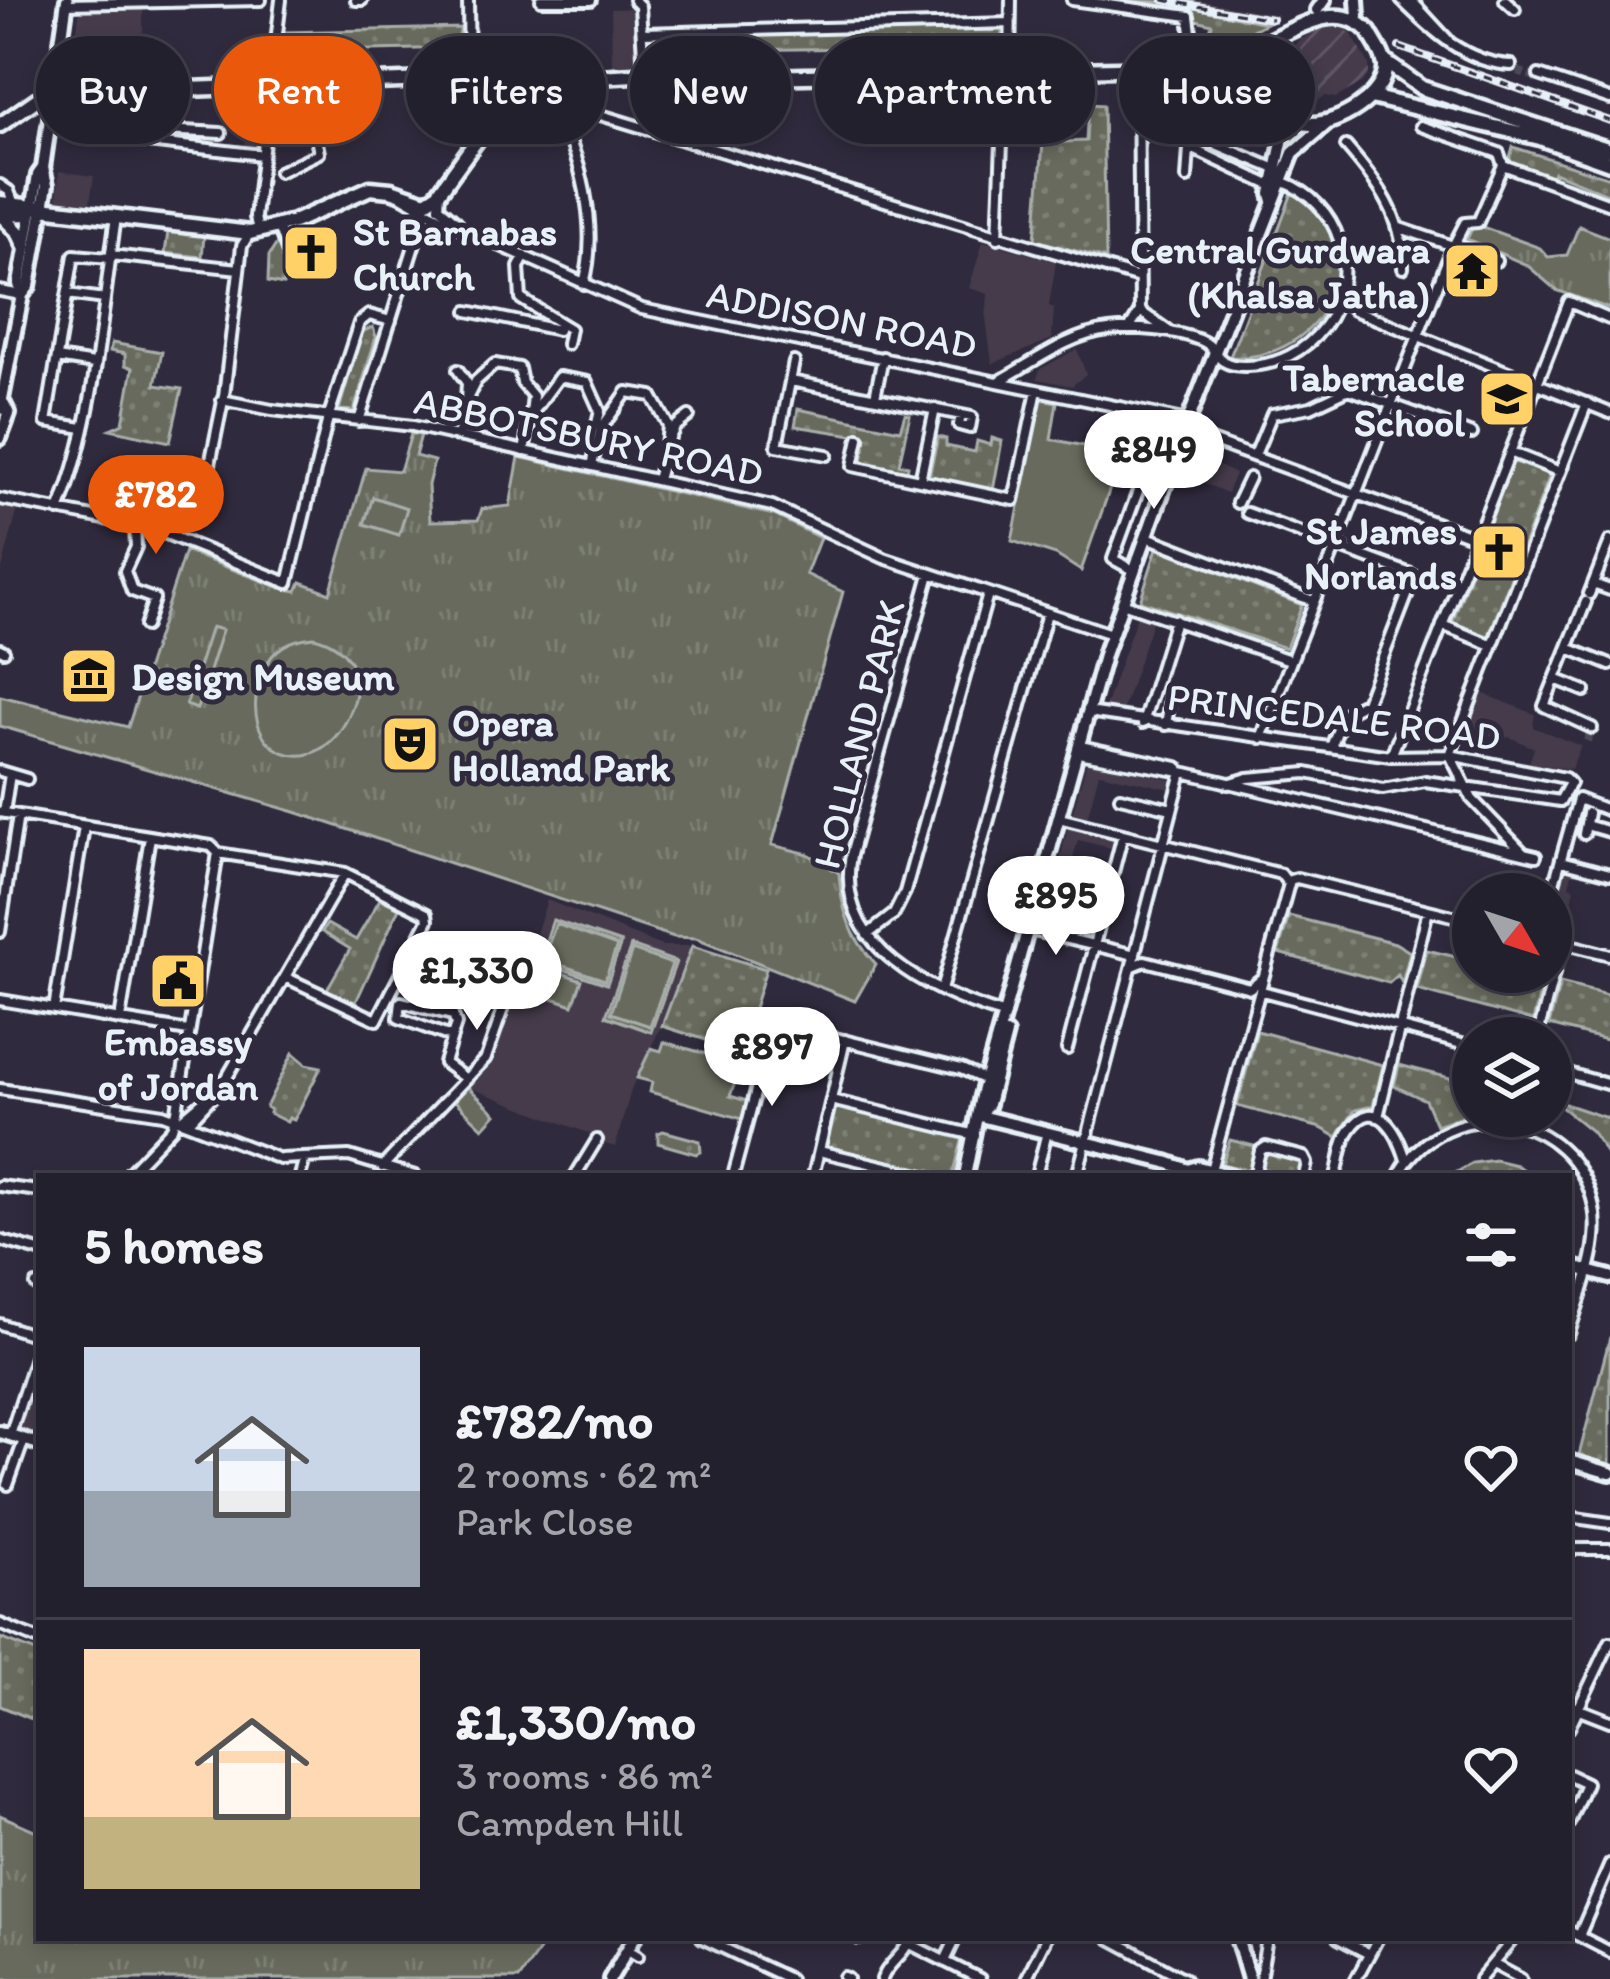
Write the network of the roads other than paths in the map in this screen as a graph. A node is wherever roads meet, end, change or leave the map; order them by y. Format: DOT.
graph roads {
  1 [pos="261,0"];
  2 [pos="281,0"];
  3 [pos="468,0"];
  4 [pos="541,0"];
  5 [pos="591,0"];
  6 [pos="634,0"];
  7 [pos="1011,0"];
  8 [pos="1072,0"];
  9 [pos="1357,0"];
  10 [pos="1401,0"];
  11 [pos="1411,0"];
  12 [pos="1505,0"];
  13 [pos="66,2"];
  14 [pos="1321,5"];
  15 [pos="1515,9"];
  16 [pos="1358,16"];
  17 [pos="1010,23"];
  18 [pos="643,32"];
  19 [pos="61,36"];
  20 [pos="277,36"];
  21 [pos="468,36"];
  22 [pos="643,36"];
  23 [pos="1009,36"];
  24 [pos="1191,36"];
  25 [pos="1277,36"];
  26 [pos="1448,42"];
  27 [pos="1384,61"];
  28 [pos="1506,65"];
  29 [pos="630,75"];
  30 [pos="618,76"];
  31 [pos="1538,76"];
  32 [pos="606,77"];
  33 [pos="630,80"];
  34 [pos="1371,97"];
  35 [pos="1610,99"];
  36 [pos="36,100"];
  37 [pos="606,118"];
  38 [pos="1331,120"];
  39 [pos="1315,123"];
  40 [pos="0,125"];
  41 [pos="1421,126"];
  42 [pos="46,144"];
  43 [pos="160,144"];
  44 [pos="263,144"];
  45 [pos="317,144"];
  46 [pos="474,144"];
  47 [pos="568,144"];
  48 [pos="1003,144"];
  49 [pos="1138,144"];
  50 [pos="1284,144"];
  51 [pos="1346,146"];
  52 [pos="1610,146"];
  53 [pos="1189,147"];
  54 [pos="262,155"];
  55 [pos="1503,165"];
  56 [pos="1610,165"];
  57 [pos="260,171"];
  58 [pos="1187,178"];
  59 [pos="1279,179"];
  60 [pos="0,185"];
  61 [pos="441,189"];
  62 [pos="397,192"];
  63 [pos="7,204"];
  64 [pos="1610,204"];
  65 [pos="37,211"];
  66 [pos="424,211"];
  67 [pos="0,215"];
  68 [pos="116,217"];
  69 [pos="458,223"];
  70 [pos="278,227"];
  71 [pos="6,228"];
  72 [pos="1400,228"];
  73 [pos="254,232"];
  74 [pos="998,238"];
  75 [pos="1454,245"];
  76 [pos="26,247"];
  77 [pos="289,255"];
  78 [pos="111,256"];
  79 [pos="525,256"];
  80 [pos="1496,261"];
  81 [pos="1403,268"];
  82 [pos="238,269"];
  83 [pos="1139,278"];
  84 [pos="584,284"];
  85 [pos="0,291"];
  86 [pos="1342,291"];
  87 [pos="68,294"];
  88 [pos="22,295"];
  89 [pos="104,299"];
  90 [pos="1354,310"];
  91 [pos="468,311"];
  92 [pos="1140,311"];
  93 [pos="1333,314"];
  94 [pos="1609,319"];
  95 [pos="391,321"];
  96 [pos="560,323"];
  97 [pos="1128,330"];
  98 [pos="1172,333"];
  99 [pos="1417,336"];
  100 [pos="567,344"];
  101 [pos="1214,355"];
  102 [pos="883,357"];
  103 [pos="57,358"];
  104 [pos="794,362"];
  105 [pos="94,364"];
  106 [pos="458,370"];
  107 [pos="4,379"];
  108 [pos="790,381"];
  109 [pos="999,381"];
  110 [pos="1538,383"];
  111 [pos="470,384"];
  112 [pos="1037,390"];
  113 [pos="537,397"];
  114 [pos="875,397"];
  115 [pos="222,400"];
  116 [pos="1587,403"];
  117 [pos="1390,404"];
  118 [pos="2,406"];
  119 [pos="935,410"];
  120 [pos="605,412"];
  121 [pos="1610,413"];
  122 [pos="961,415"];
  123 [pos="689,416"];
  124 [pos="328,418"];
  125 [pos="359,421"];
  126 [pos="672,426"];
  127 [pos="1186,426"];
  128 [pos="83,428"];
  129 [pos="1472,434"];
  130 [pos="458,436"];
  131 [pos="0,438"];
  132 [pos="859,438"];
  133 [pos="524,451"];
  134 [pos="1510,452"];
  135 [pos="827,455"];
  136 [pos="1175,455"];
  137 [pos="1256,459"];
  138 [pos="592,466"];
  139 [pos="1560,472"];
  140 [pos="1249,478"];
  141 [pos="920,480"];
  142 [pos="657,481"];
  143 [pos="1355,493"];
  144 [pos="0,500"];
  145 [pos="1237,503"];
  146 [pos="59,511"];
  147 [pos="1247,514"];
  148 [pos="140,525"];
  149 [pos="1145,536"];
  150 [pos="1477,538"];
  151 [pos="1610,541"];
  152 [pos="1335,545"];
  153 [pos="1133,570"];
  154 [pos="930,574"];
  155 [pos="1590,587"];
  156 [pos="1610,590"];
  157 [pos="988,594"];
  158 [pos="1313,601"];
  159 [pos="1122,603"];
  160 [pos="1047,613"];
  161 [pos="1175,620"];
  162 [pos="145,626"];
  163 [pos="1442,626"];
  164 [pos="1111,634"];
  165 [pos="1492,645"];
  166 [pos="1568,648"];
  167 [pos="1290,660"];
  168 [pos="1610,664"];
  169 [pos="1555,680"];
  170 [pos="1585,691"];
  171 [pos="1171,693"];
  172 [pos="1088,712"];
  173 [pos="1599,713"];
  174 [pos="1143,723"];
  175 [pos="1166,725"];
  176 [pos="1261,738"];
  177 [pos="1331,747"];
  178 [pos="1078,749"];
  179 [pos="1391,755"];
  180 [pos="1450,755"];
  181 [pos="1576,768"];
  182 [pos="1182,772"];
  183 [pos="5,773"];
  184 [pos="27,778"];
  185 [pos="1570,783"];
  186 [pos="1228,784"];
  187 [pos="1462,785"];
  188 [pos="1120,797"];
  189 [pos="1172,809"];
  190 [pos="1610,811"];
  191 [pos="2,813"];
  192 [pos="1588,813"];
  193 [pos="18,815"];
  194 [pos="1059,818"];
  195 [pos="84,826"];
  196 [pos="1610,832"];
  197 [pos="1123,834"];
  198 [pos="150,837"];
  199 [pos="1163,844"];
  200 [pos="1523,852"];
  201 [pos="218,853"];
  202 [pos="1536,856"];
  203 [pos="1562,861"];
  204 [pos="345,873"];
  205 [pos="1558,873"];
  206 [pos="1610,874"];
  207 [pos="1292,880"];
  208 [pos="1428,910"];
  209 [pos="1452,916"];
  210 [pos="1030,930"];
  211 [pos="0,932"];
  212 [pos="867,935"];
  213 [pos="1094,946"];
  214 [pos="1572,946"];
  215 [pos="1136,953"];
  216 [pos="1610,955"];
  217 [pos="1144,961"];
  218 [pos="1132,967"];
  219 [pos="517,969"];
  220 [pos="284,976"];
  221 [pos="941,990"];
  222 [pos="1259,991"];
  223 [pos="0,1000"];
  224 [pos="53,1009"];
  225 [pos="1006,1015"];
  226 [pos="120,1019"];
  227 [pos="1400,1028"];
  228 [pos="188,1031"];
  229 [pos="451,1036"];
  230 [pos="845,1040"];
  231 [pos="1452,1042"];
  232 [pos="1067,1049"];
  233 [pos="1572,1074"];
  234 [pos="466,1079"];
  235 [pos="986,1080"];
  236 [pos="1610,1085"];
  237 [pos="0,1089"];
  238 [pos="831,1100"];
  239 [pos="980,1116"];
  240 [pos="1378,1118"];
  241 [pos="181,1121"];
  242 [pos="1452,1126"];
  243 [pos="1047,1132"];
  244 [pos="974,1135"];
  245 [pos="1547,1137"];
  246 [pos="597,1140"];
  247 [pos="1086,1142"];
  248 [pos="819,1151"];
  249 [pos="305,1157"];
  250 [pos="1407,1161"];
  251 [pos="381,1168"];
  252 [pos="129,1173"];
  253 [pos="301,1173"];
  254 [pos="395,1173"];
  255 [pos="577,1173"];
  256 [pos="734,1173"];
  257 [pos="814,1173"];
  258 [pos="912,1173"];
  259 [pos="966,1173"];
  260 [pos="1037,1173"];
  261 [pos="1078,1173"];
  262 [pos="1208,1173"];
  263 [pos="1255,1173"];
  264 [pos="1305,1173"];
  265 [pos="1337,1173"];
  266 [pos="1399,1173"];
  267 [pos="0,1186"];
  268 [pos="36,1191"];
  269 [pos="0,1240"];
  270 [pos="36,1250"];
  271 [pos="1572,1267"];
  272 [pos="1587,1270"];
  273 [pos="1610,1276"];
  274 [pos="1572,1323"];
  275 [pos="0,1324"];
  276 [pos="36,1340"];
  277 [pos="36,1349"];
  278 [pos="5,1433"];
  279 [pos="24,1440"];
  280 [pos="36,1443"];
  281 [pos="1572,1462"];
  282 [pos="1610,1473"];
  283 [pos="8,1485"];
  284 [pos="1572,1517"];
  285 [pos="1610,1523"];
  286 [pos="1572,1549"];
  287 [pos="1610,1549"];
  288 [pos="0,1624"];
  289 [pos="36,1639"];
  290 [pos="1610,1642"];
  291 [pos="1574,1707"];
  292 [pos="1610,1721"];
  293 [pos="1572,1776"];
  294 [pos="1572,1816"];
  295 [pos="1609,1868"];
  296 [pos="1572,1932"];
  297 [pos="1579,1936"];
  298 [pos="707,1941"];
  299 [pos="909,1941"];
  300 [pos="911,1941"];
  301 [pos="955,1941"];
  302 [pos="1045,1941"];
  303 [pos="1115,1941"];
  304 [pos="1238,1941"];
  305 [pos="1266,1941"];
  306 [pos="1344,1941"];
  307 [pos="1376,1941"];
  308 [pos="1512,1941"];
  309 [pos="633,1948"];
  310 [pos="1610,1952"];
  311 [pos="1370,1954"];
  312 [pos="1264,1955"];
  313 [pos="945,1961"];
  314 [pos="1244,1961"];
  315 [pos="1493,1964"];
  316 [pos="977,1978"];
  317 [pos="610,1979"];
  318 [pos="789,1979"];
  319 [pos="882,1979"];
  320 [pos="1026,1979"];
  321 [pos="1185,1979"];
  322 [pos="1249,1979"];
  323 [pos="1260,1979"];
  324 [pos="1356,1979"];
  325 [pos="1480,1979"];
  326 [pos="1521,1979"];
  1 -- 13 [label="street"];
  2 -- 20 [label="street"];
  3 -- 21 [label="street"];
  4 -- 5 [label="street"];
  6 -- 18 [label="street"];
  7 -- 17 [label="street"];
  8 -- 24 [label="street"];
  9 -- 16 [label="main road"];
  10 -- 26 [label="street"];
  11 -- 26 [label="street"];
  12 -- 15 [label="street"];
  13 -- 19 [label="main road"];
  14 -- 16 [label="highway"];
  14 -- 25 [label="highway"];
  16 -- 27 [label="highway"];
  17 -- 18 [label="street"];
  17 -- 23 [label="street"];
  18 -- 22 [label="street"];
  26 -- 28 [label="street"];
  27 -- 34 [label="highway"];
  27 -- 52 [label="highway"];
  29 -- 30 [label="highway"];
  30 -- 32 [label="highway"];
  30 -- 33 [label="highway"];
  31 -- 35 [label="street"];
  34 -- 38 [label="highway"];
  34 -- 56 [label="highway"];
  36 -- 40 [label="highway"];
  37 -- 74 [label="street"];
  38 -- 39 [label="highway"];
  38 -- 59 [label="main road"];
  41 -- 55 [label="street"];
  42 -- 65 [label="main road"];
  43 -- 54 [label="street"];
  44 -- 54 [label="street"];
  45 -- 57 [label="street"];
  46 -- 61 [label="highway"];
  47 -- 84 [label="street"];
  48 -- 74 [label="street"];
  49 -- 83 [label="street"];
  50 -- 59 [label="main road"];
  51 -- 72 [label="street"];
  53 -- 58 [label="street"];
  53 -- 59 [label="street"];
  53 -- 59 [label="street"];
  54 -- 57 [label="street"];
  55 -- 64 [label="street"];
  55 -- 75 [label="street"];
  57 -- 73 [label="street"];
  59 -- 86 [label="street"];
  59 -- 101 [label="main road"];
  60 -- 63 [label="street"];
  61 -- 62 [label="highway"];
  61 -- 69 [label="street"];
  62 -- 66 [label="street, ADDISON ROAD"];
  62 -- 70 [label="highway"];
  63 -- 65 [label="highway"];
  65 -- 67 [label="highway"];
  65 -- 68 [label="highway"];
  65 -- 76 [label="main road"];
  65 -- 88 [label="main road"];
  66 -- 69 [label="street, ADDISON ROAD"];
  66 -- 95 [label="street"];
  67 -- 71 [label="highway"];
  68 -- 73 [label="highway"];
  68 -- 78 [label="street"];
  69 -- 79 [label="street, ADDISON ROAD"];
  70 -- 73 [label="highway"];
  70 -- 77 [label="street"];
  71 -- 76 [label="highway"];
  72 -- 75 [label="street"];
  72 -- 81 [label="street"];
  73 -- 82 [label="street"];
  74 -- 83 [label="street"];
  75 -- 80 [label="street"];
  75 -- 99 [label="street"];
  76 -- 88 [label="main road"];
  78 -- 82 [label="street"];
  78 -- 87 [label="street"];
  78 -- 89 [label="street"];
  79 -- 84 [label="street, ADDISON ROAD"];
  79 -- 96 [label="street"];
  82 -- 115 [label="street"];
  83 -- 92 [label="street"];
  84 -- 102 [label="street, ADDISON ROAD"];
  85 -- 88 [label="street"];
  86 -- 90 [label="street"];
  86 -- 93 [label="street"];
  87 -- 89 [label="street"];
  87 -- 103 [label="street"];
  88 -- 107 [label="main road"];
  89 -- 105 [label="street"];
  90 -- 93 [label="street"];
  90 -- 99 [label="street"];
  91 -- 96 [label="street"];
  92 -- 97 [label="street"];
  92 -- 98 [label="street"];
  93 -- 101 [label="street"];
  94 -- 110 [label="street"];
  95 -- 124 [label="street"];
  95 -- 125 [label="street"];
  96 -- 100 [label="street"];
  97 -- 98 [label="street, ADDISON ROAD"];
  97 -- 109 [label="street, ADDISON ROAD"];
  98 -- 101 [label="street, ADDISON ROAD"];
  99 -- 110 [label="street"];
  99 -- 117 [label="street"];
  101 -- 127 [label="main road"];
  102 -- 109 [label="street, ADDISON ROAD"];
  102 -- 114 [label="street"];
  103 -- 105 [label="street"];
  103 -- 128 [label="street"];
  104 -- 108 [label="street"];
  105 -- 128 [label="street"];
  106 -- 111 [label="street"];
  107 -- 118 [label="main road"];
  108 -- 114 [label="street"];
  108 -- 135 [label="street"];
  109 -- 112 [label="street"];
  110 -- 116 [label="street"];
  110 -- 134 [label="street"];
  111 -- 113 [label="street"];
  111 -- 130 [label="street"];
  112 -- 127 [label="street"];
  112 -- 141 [label="street"];
  113 -- 120 [label="street"];
  113 -- 133 [label="street"];
  114 -- 119 [label="street"];
  115 -- 124 [label="street, ABBOTSBURY ROAD"];
  115 -- 148 [label="street"];
  116 -- 121 [label="street"];
  116 -- 139 [label="street"];
  117 -- 129 [label="street"];
  117 -- 137 [label="street"];
  117 -- 143 [label="street"];
  118 -- 131 [label="main road"];
  119 -- 122 [label="street"];
  119 -- 141 [label="street"];
  120 -- 126 [label="street"];
  120 -- 138 [label="street"];
  123 -- 126 [label="street"];
  124 -- 125 [label="street, ABBOTSBURY ROAD"];
  124 -- 148 [label="street"];
  125 -- 130 [label="street, ABBOTSBURY ROAD"];
  126 -- 142 [label="street"];
  127 -- 136 [label="main road"];
  127 -- 137 [label="street"];
  128 -- 146 [label="street"];
  130 -- 133 [label="street, ABBOTSBURY ROAD"];
  132 -- 141 [label="street"];
  133 -- 138 [label="street, ABBOTSBURY ROAD"];
  134 -- 139 [label="street"];
  134 -- 150 [label="street"];
  136 -- 149 [label="main road"];
  136 -- 153 [label="street"];
  137 -- 143 [label="street"];
  138 -- 142 [label="street, ABBOTSBURY ROAD"];
  139 -- 165 [label="street"];
  140 -- 145 [label="street"];
  142 -- 154 [label="street, ABBOTSBURY ROAD"];
  143 -- 150 [label="street"];
  143 -- 152 [label="street"];
  144 -- 146 [label="street"];
  146 -- 148 [label="street"];
  147 -- 152 [label="street"];
  148 -- 162 [label="street"];
  149 -- 153 [label="main road"];
  149 -- 158 [label="street"];
  150 -- 163 [label="street"];
  151 -- 155 [label="street"];
  152 -- 158 [label="street"];
  152 -- 177 [label="street"];
  153 -- 159 [label="main road"];
  154 -- 157 [label="street, HOLLAND PARK"];
  154 -- 212 [label="street, HOLLAND PARK"];
  155 -- 156 [label="street"];
  155 -- 166 [label="street"];
  157 -- 160 [label="street, HOLLAND PARK"];
  157 -- 212 [label="street"];
  158 -- 167 [label="street"];
  159 -- 161 [label="street"];
  159 -- 164 [label="main road"];
  160 -- 164 [label="street, HOLLAND PARK"];
  160 -- 221 [label="street"];
  161 -- 167 [label="street"];
  161 -- 174 [label="street"];
  163 -- 165 [label="street"];
  163 -- 179 [label="street"];
  164 -- 172 [label="main road"];
  165 -- 180 [label="street"];
  166 -- 168 [label="street"];
  166 -- 169 [label="street"];
  167 -- 176 [label="street"];
  169 -- 170 [label="street"];
  169 -- 173 [label="street"];
  171 -- 175 [label="street"];
  172 -- 174 [label="street, PRINCEDALE ROAD"];
  172 -- 178 [label="main road"];
  174 -- 175 [label="street, PRINCEDALE ROAD"];
  175 -- 176 [label="street, PRINCEDALE ROAD"];
  176 -- 177 [label="street, PRINCEDALE ROAD"];
  177 -- 179 [label="street, PRINCEDALE ROAD"];
  178 -- 182 [label="street"];
  178 -- 194 [label="main road"];
  179 -- 180 [label="street, PRINCEDALE ROAD"];
  180 -- 185 [label="street, PRINCEDALE ROAD"];
  180 -- 187 [label="street"];
  181 -- 185 [label="street"];
  182 -- 186 [label="street"];
  182 -- 189 [label="street"];
  183 -- 184 [label="street"];
  183 -- 191 [label="street"];
  185 -- 187 [label="street"];
  186 -- 187 [label="street"];
  186 -- 200 [label="street"];
  187 -- 200 [label="street"];
  188 -- 189 [label="street"];
  189 -- 199 [label="street"];
  190 -- 203 [label="street"];
  191 -- 193 [label="street"];
  192 -- 196 [label="street"];
  193 -- 195 [label="street"];
  193 -- 211 [label="street"];
  194 -- 197 [label="street"];
  194 -- 210 [label="main road"];
  195 -- 198 [label="street"];
  195 -- 224 [label="street"];
  197 -- 199 [label="street"];
  197 -- 213 [label="street"];
  198 -- 201 [label="street"];
  198 -- 226 [label="street"];
  199 -- 207 [label="street"];
  199 -- 215 [label="street"];
  200 -- 202 [label="street"];
  201 -- 204 [label="street"];
  201 -- 228 [label="street"];
  203 -- 205 [label="street"];
  203 -- 206 [label="street"];
  204 -- 220 [label="street"];
  204 -- 220 [label="street"];
  207 -- 208 [label="street"];
  207 -- 222 [label="street"];
  208 -- 209 [label="street"];
  208 -- 227 [label="street"];
  210 -- 213 [label="street"];
  210 -- 225 [label="main road"];
  212 -- 221 [label="street"];
  213 -- 215 [label="street"];
  213 -- 232 [label="street"];
  214 -- 216 [label="street"];
  215 -- 217 [label="street"];
  215 -- 218 [label="street"];
  217 -- 218 [label="street"];
  217 -- 222 [label="street"];
  218 -- 247 [label="street"];
  219 -- 234 [label="street"];
  220 -- 241 [label="street"];
  221 -- 225 [label="street"];
  222 -- 227 [label="street"];
  222 -- 262 [label="street"];
  223 -- 224 [label="street"];
  224 -- 226 [label="street"];
  225 -- 235 [label="main road"];
  225 -- 239 [label="main road"];
  226 -- 228 [label="street"];
  227 -- 231 [label="street"];
  227 -- 240 [label="street"];
  228 -- 241 [label="street"];
  229 -- 229 [label="street"];
  229 -- 234 [label="street"];
  230 -- 235 [label="street"];
  230 -- 238 [label="street"];
  230 -- 256 [label="street"];
  233 -- 236 [label="street"];
  234 -- 251 [label="street"];
  235 -- 239 [label="main road"];
  237 -- 241 [label="street"];
  238 -- 244 [label="street"];
  238 -- 248 [label="street"];
  239 -- 243 [label="main road"];
  239 -- 244 [label="main road"];
  240 -- 250 [label="street"];
  240 -- 265 [label="street"];
  241 -- 249 [label="street"];
  241 -- 252 [label="street"];
  242 -- 250 [label="street"];
  243 -- 247 [label="main road"];
  243 -- 260 [label="street"];
  244 -- 259 [label="main road"];
  245 -- 272 [label="street"];
  246 -- 255 [label="street"];
  247 -- 261 [label="street"];
  247 -- 262 [label="main road"];
  248 -- 257 [label="street"];
  248 -- 258 [label="street"];
  249 -- 251 [label="street"];
  249 -- 253 [label="street"];
  250 -- 266 [label="street"];
  251 -- 254 [label="street"];
  263 -- 264 [label="street"];
  267 -- 268 [label="street"];
  269 -- 270 [label="street"];
  271 -- 272 [label="main road"];
  272 -- 273 [label="main road"];
  272 -- 274 [label="street"];
  275 -- 276 [label="street"];
  277 -- 278 [label="street"];
  278 -- 279 [label="main road"];
  279 -- 280 [label="main road"];
  279 -- 283 [label="street"];
  281 -- 282 [label="main road"];
  284 -- 285 [label="street"];
  286 -- 287 [label="street"];
  288 -- 289 [label="street"];
  290 -- 291 [label="street"];
  291 -- 292 [label="street"];
  293 -- 294 [label="street"];
  295 -- 297 [label="street"];
  296 -- 297 [label="street"];
  297 -- 310 [label="street"];
  298 -- 318 [label="street"];
  299 -- 319 [label="street"];
  300 -- 313 [label="street"];
  301 -- 313 [label="street"];
  302 -- 320 [label="street"];
  303 -- 321 [label="street"];
  304 -- 314 [label="main road"];
  305 -- 312 [label="street"];
  306 -- 311 [label="street"];
  307 -- 311 [label="street"];
  308 -- 315 [label="street"];
  309 -- 317 [label="main road"];
  311 -- 324 [label="street"];
  312 -- 314 [label="street"];
  312 -- 323 [label="street"];
  313 -- 316 [label="street"];
  314 -- 322 [label="main road"];
  315 -- 325 [label="street"];
  315 -- 326 [label="street"];
}
